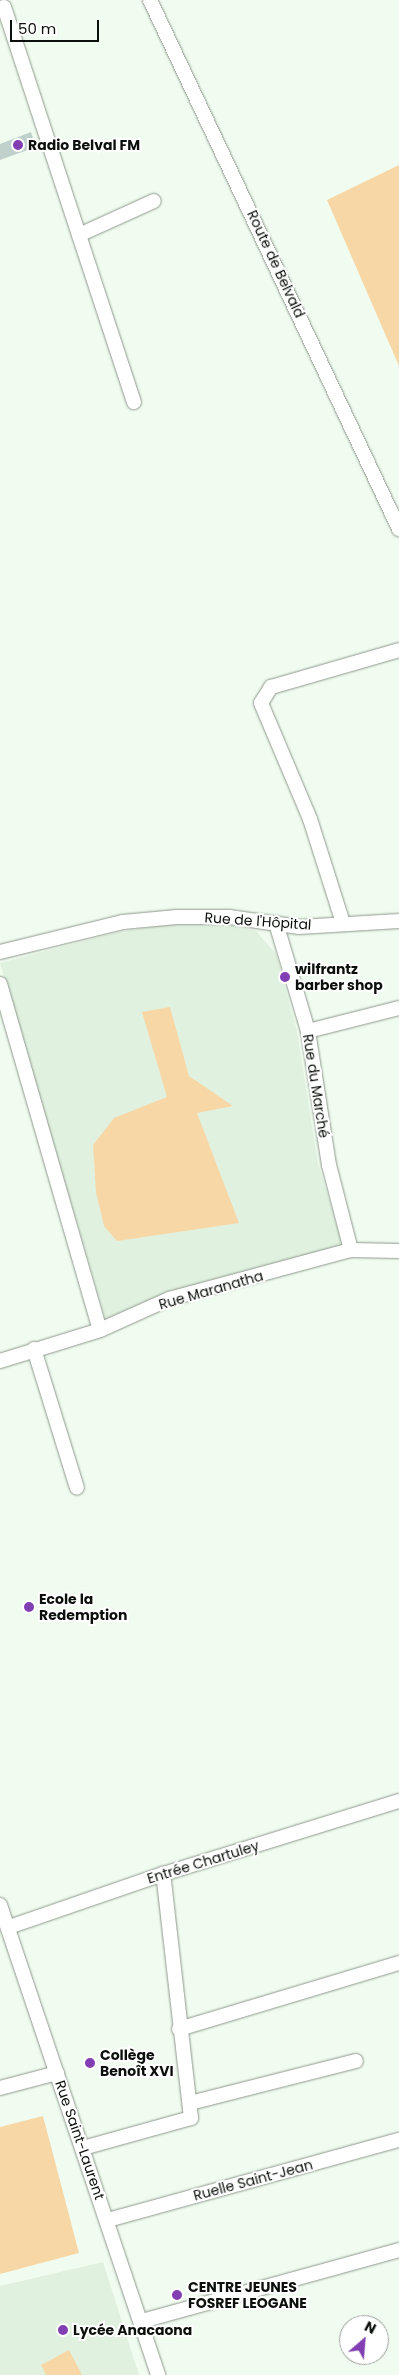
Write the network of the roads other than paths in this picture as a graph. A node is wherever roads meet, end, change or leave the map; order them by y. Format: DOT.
graph roads {
  1 [pos="150,0"];
  2 [pos="5,6"];
  3 [pos="154,201"];
  4 [pos="79,235"];
  5 [pos="134,402"];
  6 [pos="399,529"];
  7 [pos="399,650"];
  8 [pos="399,921"];
  9 [pos="276,923"];
  10 [pos="343,923"];
  11 [pos="0,952"];
  12 [pos="0,984"];
  13 [pos="399,1008"];
  14 [pos="308,1031"];
  15 [pos="351,1250"];
  16 [pos="399,1251"];
  17 [pos="100,1330"];
  18 [pos="34,1349"];
  19 [pos="0,1361"];
  20 [pos="77,1488"];
  21 [pos="399,1801"];
  22 [pos="163,1874"];
  23 [pos="0,1905"];
  24 [pos="9,1927"];
  25 [pos="399,1962"];
  26 [pos="179,2029"];
  27 [pos="356,2061"];
  28 [pos="57,2073"];
  29 [pos="0,2088"];
  30 [pos="190,2103"];
  31 [pos="399,2140"];
  32 [pos="83,2148"];
  33 [pos="108,2220"];
  34 [pos="399,2250"];
  35 [pos="142,2321"];
  36 [pos="158,2375"];
  1 -- 6 [label="street, Route de Belvald"];
  2 -- 4 [label="street"];
  3 -- 4 [label="street"];
  4 -- 5 [label="street"];
  7 -- 10 [label="street"];
  8 -- 10 [label="street, Rue de l'Hôpital"];
  9 -- 10 [label="street, Rue de l'Hôpital"];
  9 -- 11 [label="street, Rue de l'Hôpital"];
  9 -- 14 [label="street, Rue du Marché"];
  12 -- 17 [label="street"];
  13 -- 14 [label="street"];
  14 -- 15 [label="street, Rue du Marché"];
  15 -- 16 [label="street, Rue Maranatha"];
  15 -- 17 [label="street, Rue Maranatha"];
  17 -- 18 [label="street, Rue Maranatha"];
  18 -- 19 [label="street, Rue Maranatha"];
  18 -- 20 [label="street"];
  21 -- 22 [label="street, Entrée Chartuley"];
  22 -- 24 [label="street, Entrée Chartuley"];
  22 -- 26 [label="street"];
  23 -- 24 [label="street, Rue Saint-Laurent"];
  24 -- 28 [label="street, Rue Saint-Laurent"];
  25 -- 26 [label="street"];
  26 -- 30 [label="street"];
  27 -- 30 [label="street"];
  28 -- 29 [label="street"];
  28 -- 32 [label="street, Rue Saint-Laurent"];
  30 -- 32 [label="street"];
  31 -- 33 [label="street, Ruelle Saint-Jean"];
  32 -- 33 [label="street, Rue Saint-Laurent"];
  33 -- 35 [label="street, Rue Saint-Laurent"];
  34 -- 35 [label="street"];
  35 -- 36 [label="street, Rue Saint-Laurent"];
}
